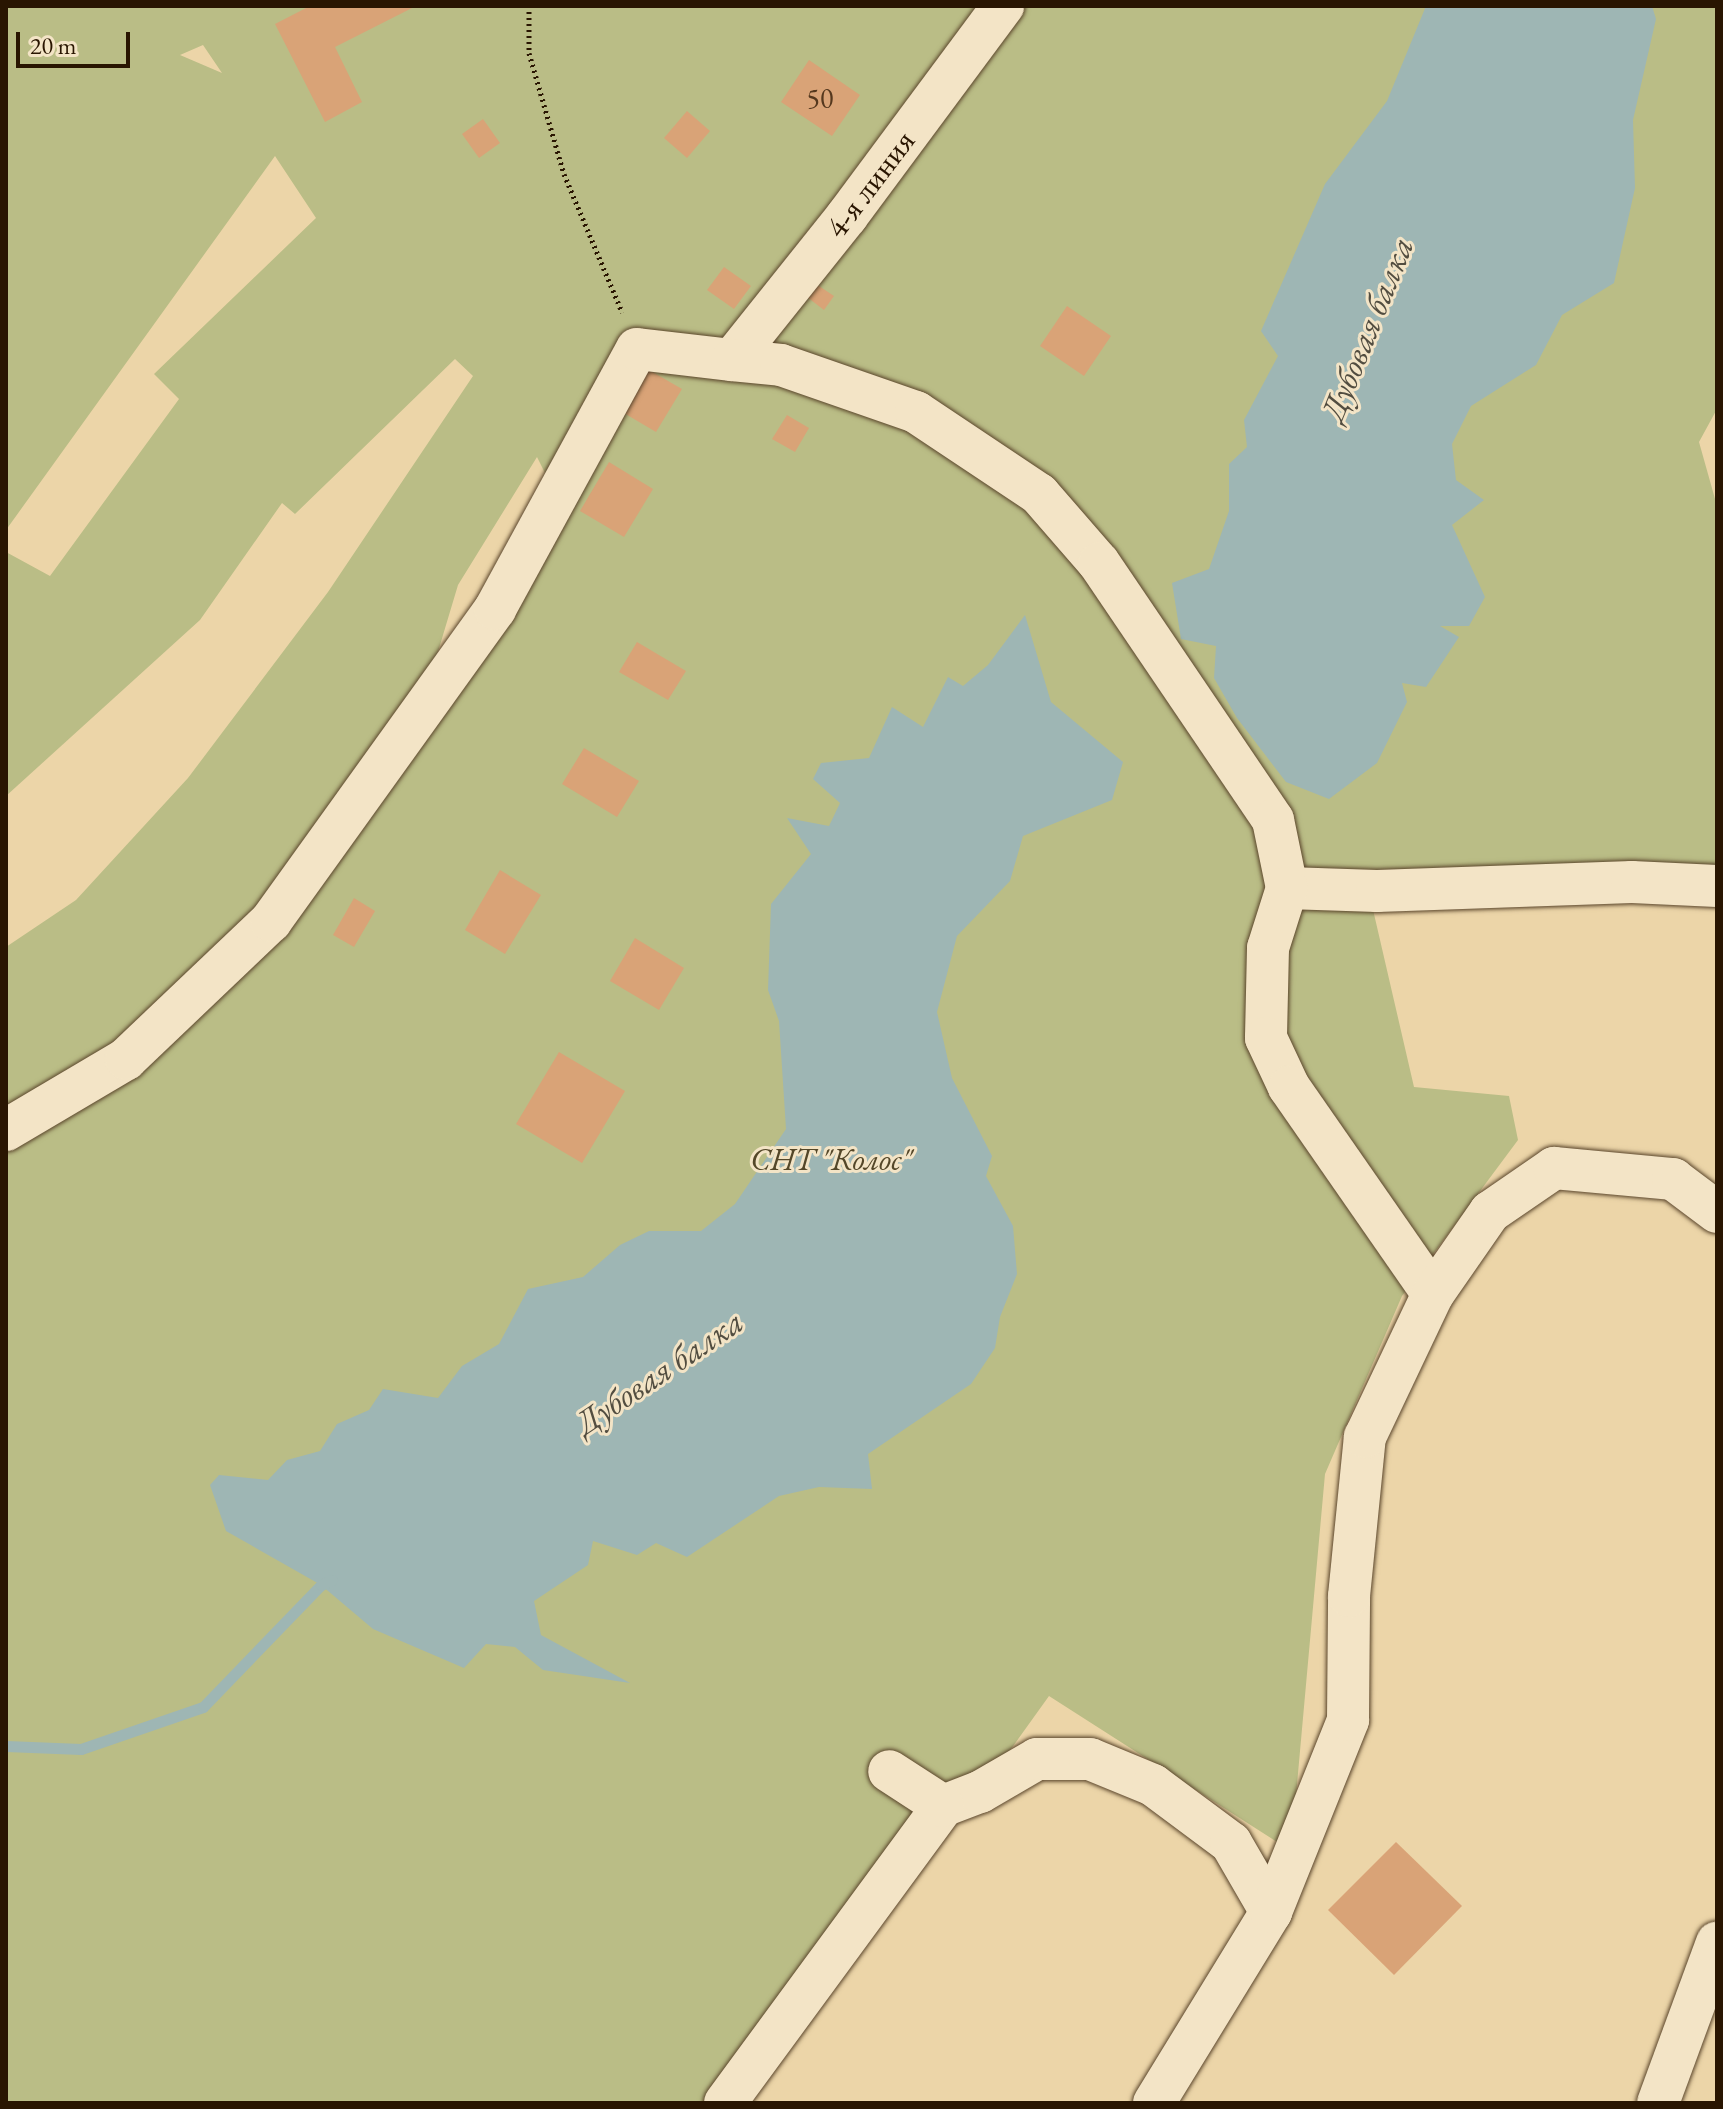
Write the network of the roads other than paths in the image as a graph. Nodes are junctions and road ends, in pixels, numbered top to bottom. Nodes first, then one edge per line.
1 (1003, 6) edge
2 (732, 360) junction
3 (1717, 886) edge
4 (1287, 888) junction
5 (6, 1130) edge
6 (1717, 1212) edge
7 (1433, 1294) junction
8 (889, 1771) dead end
9 (943, 1806) junction
10 (1271, 1912) junction
11 (1717, 1943) edge
12 (725, 2103) edge
13 (1154, 2103) edge
14 (1658, 2103) edge

1 - 2 street, 4-я линия
2 - 4 street
2 - 5 street
3 - 4 street
4 - 7 street
6 - 7 street
7 - 10 street
8 - 9 street
9 - 10 street
9 - 12 street
10 - 13 street
11 - 14 street

